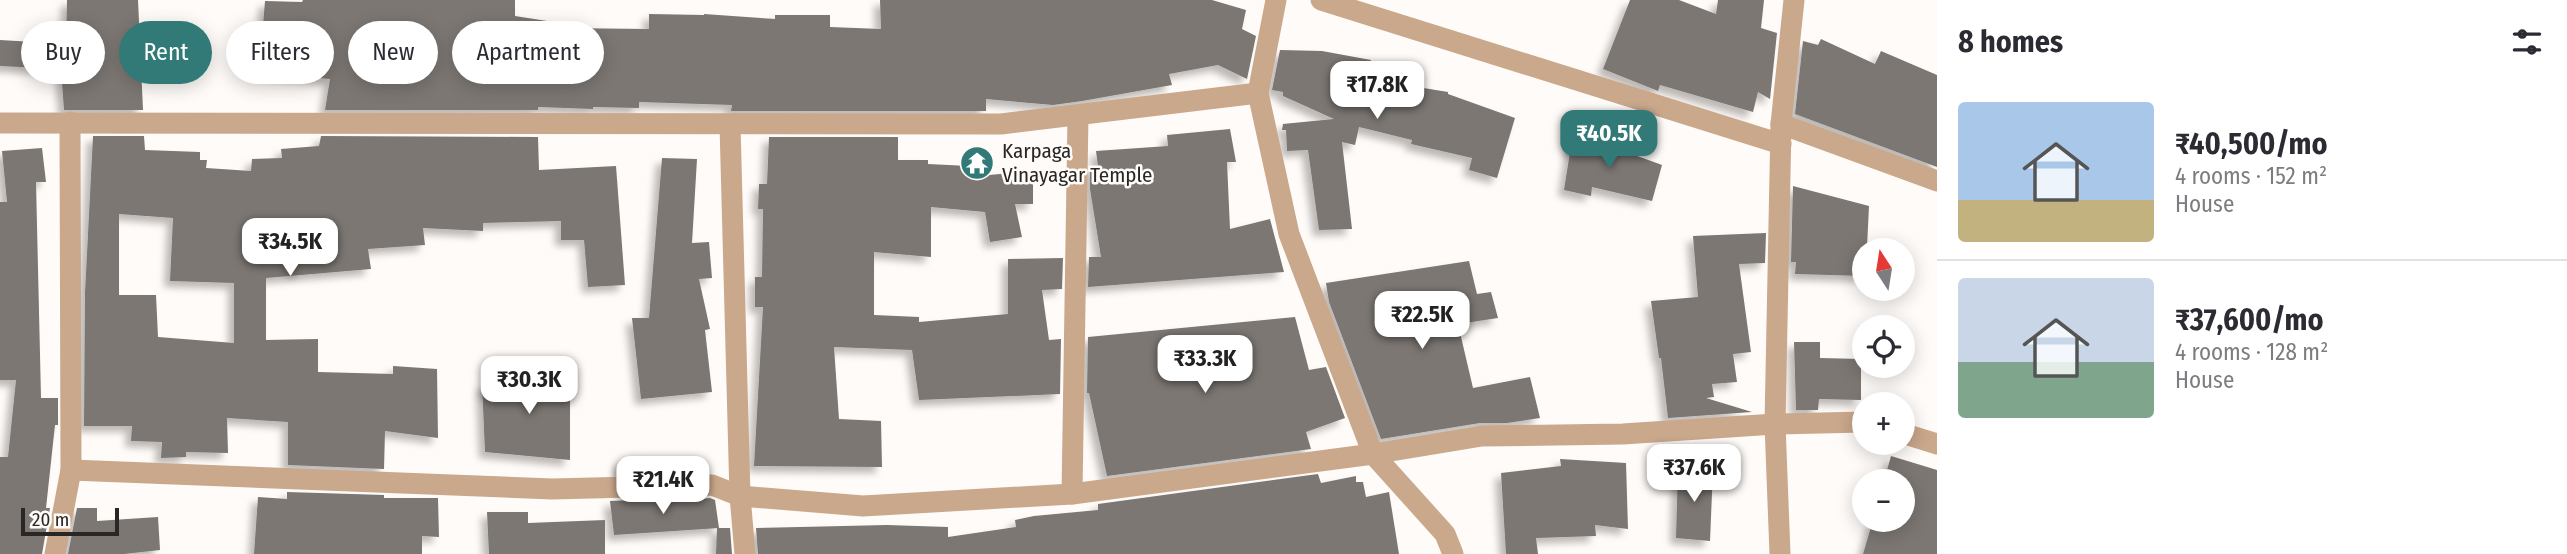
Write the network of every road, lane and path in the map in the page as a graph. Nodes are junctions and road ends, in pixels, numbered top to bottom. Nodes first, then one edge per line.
1 (1276, 0) edge
2 (1321, 0) edge
3 (1794, 0) edge
4 (1258, 93) junction
5 (1078, 115) junction
6 (70, 122) junction
7 (0, 123) edge
8 (730, 125) junction
9 (1781, 134) junction
10 (1937, 181) edge
11 (1852, 422) edge
12 (1775, 424) junction
13 (1915, 437) edge
14 (1937, 444) edge
15 (1373, 454) junction
16 (71, 470) junction
17 (1072, 494) junction
18 (740, 496) junction
19 (55, 554) edge
20 (745, 554) edge
21 (1453, 554) edge
22 (1780, 554) edge

1 - 4 street
2 - 9 street
3 - 9 street
4 - 5 street
4 - 15 street
5 - 8 street
5 - 17 street
6 - 7 street
6 - 8 street
6 - 16 street
8 - 18 street
9 - 10 street
9 - 12 street
11 - 12 street
12 - 15 street
12 - 22 street
13 - 14 street
15 - 17 street
15 - 21 street
16 - 18 street
16 - 19 street
17 - 18 street
18 - 20 street

